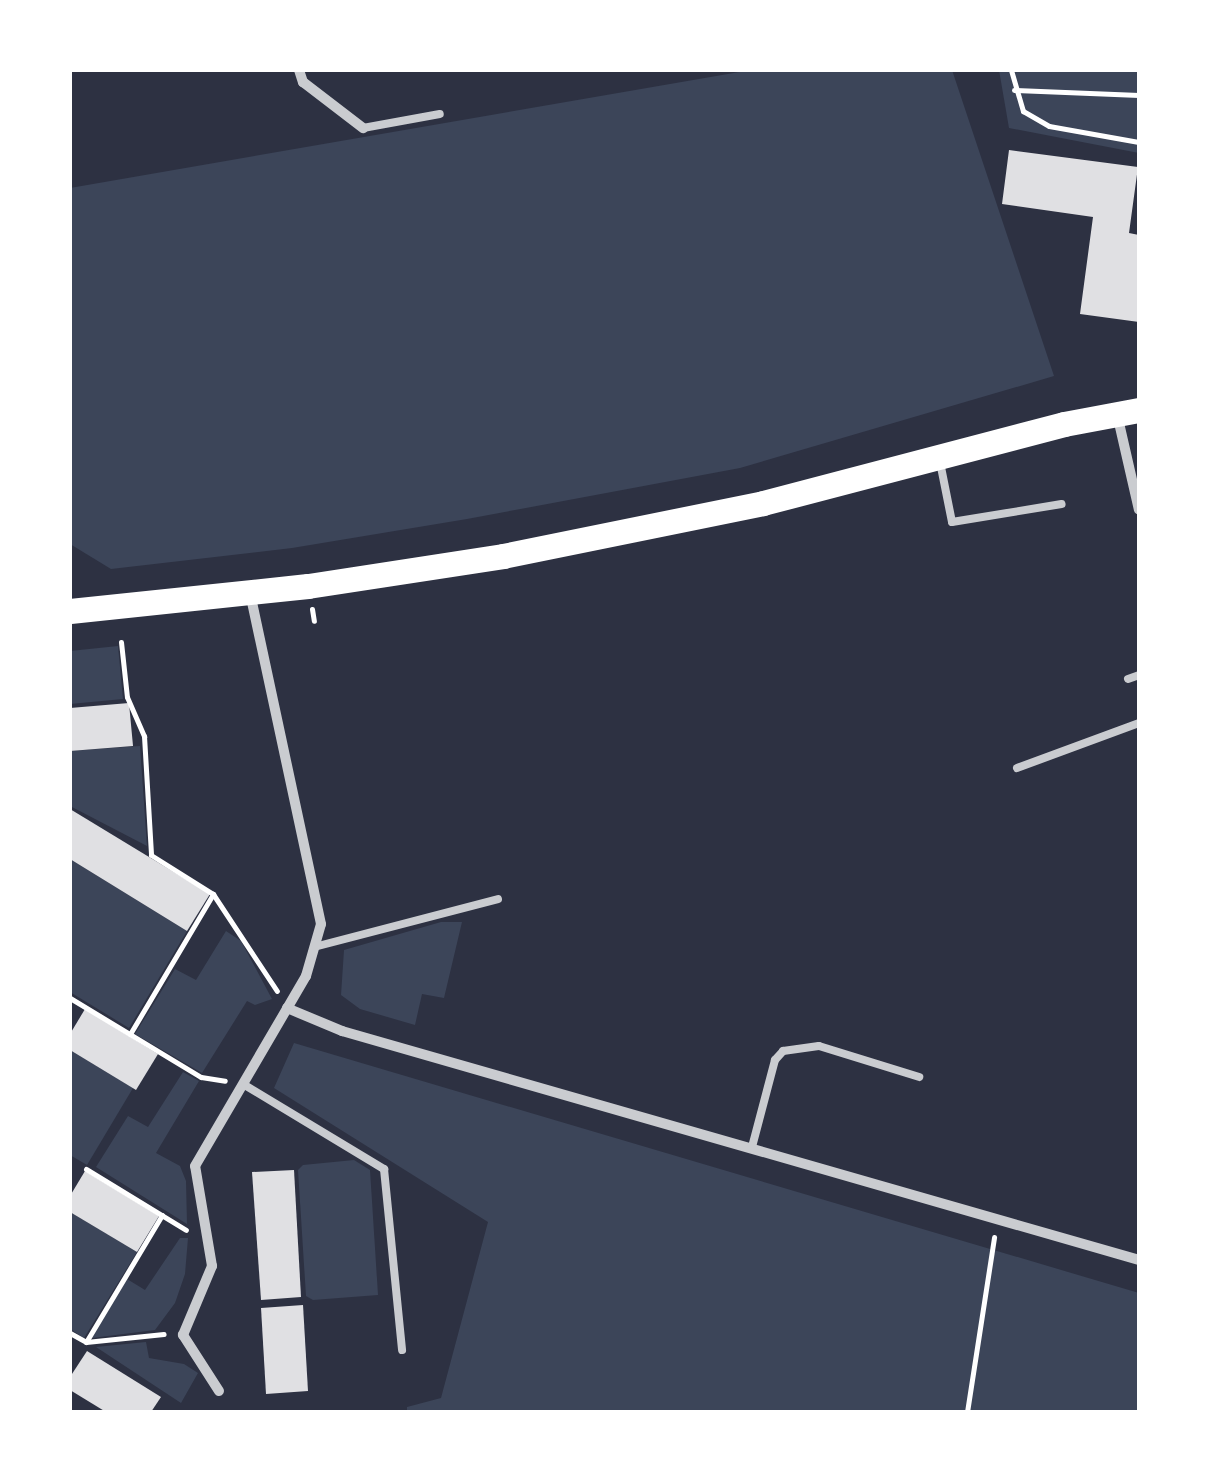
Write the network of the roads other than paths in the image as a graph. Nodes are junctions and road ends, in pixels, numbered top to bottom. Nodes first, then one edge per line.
1 (299, 70) edge
2 (440, 114) dead end
3 (363, 128) joint
4 (1128, 411) edge
5 (939, 458) junction
6 (1062, 504) dead end
7 (1139, 510) edge
8 (250, 594) junction
9 (70, 611) edge
10 (1139, 676) edge
11 (1128, 679) dead end
12 (1139, 722) edge
13 (1017, 768) dead end
14 (498, 899) dead end
15 (318, 946) junction
16 (288, 1008) junction
17 (919, 1077) dead end
18 (243, 1084) junction
19 (752, 1147) junction
20 (1139, 1260) edge
21 (402, 1350) dead end
22 (219, 1390) dead end

1 - 3 street
2 - 3 lane
4 - 5 main road
4 - 7 street
5 - 6 lane
5 - 8 main road
8 - 9 main road
8 - 15 street
10 - 11 lane
12 - 13 lane
14 - 15 lane
15 - 16 street
16 - 18 street
16 - 19 street
17 - 19 lane
18 - 21 lane
18 - 22 street
19 - 20 street

